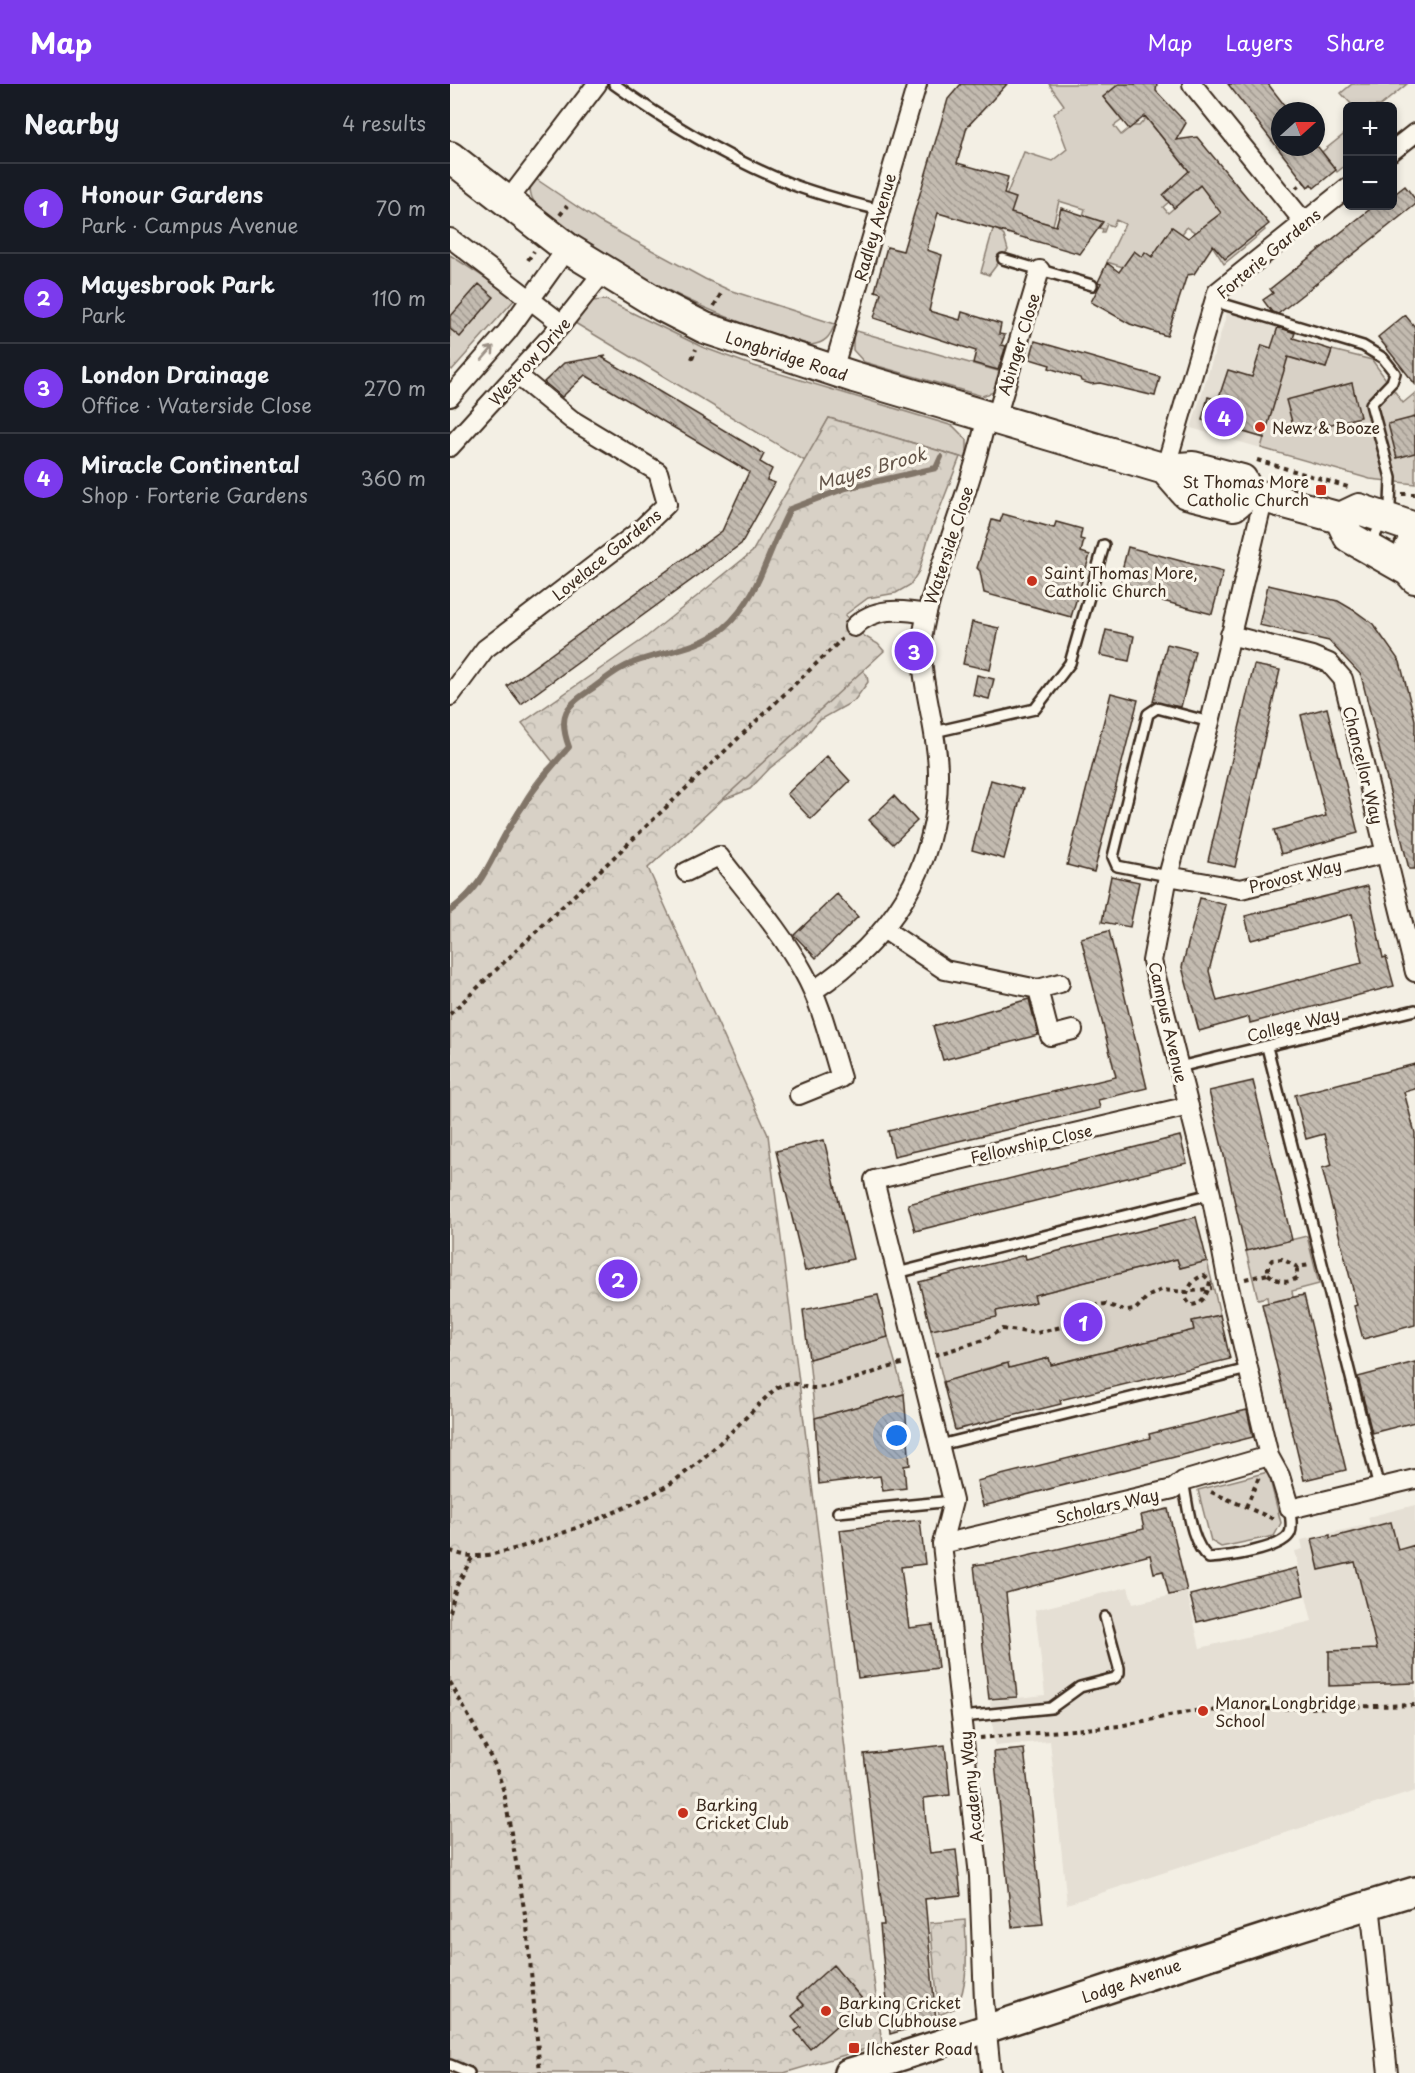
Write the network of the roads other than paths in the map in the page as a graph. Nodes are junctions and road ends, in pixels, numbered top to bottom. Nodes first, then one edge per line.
1 (597, 84) edge
2 (614, 84) edge
3 (917, 84) edge
4 (1192, 84) edge
5 (1415, 133) edge
6 (1397, 147) edge
7 (450, 157) edge
8 (1343, 190) edge
9 (506, 203) junction
10 (879, 210) junction
11 (1304, 222) junction
12 (450, 238) edge
13 (567, 248) junction
14 (1003, 259) dead end
15 (1040, 270) junction
16 (604, 271) junction
17 (1092, 285) dead end
18 (531, 300) junction
19 (1213, 301) junction
20 (562, 324) junction
21 (833, 370) junction
22 (517, 375) junction
23 (457, 377) edge
24 (450, 398) edge
25 (991, 416) junction
26 (450, 447) edge
27 (1165, 469) junction
28 (1256, 495) junction
29 (1388, 506) junction
30 (1340, 518) junction
31 (1415, 528) edge
32 (1415, 535) edge
33 (1104, 545) dead end
34 (1369, 548) junction
35 (1412, 574) edge
36 (926, 614) junction
37 (854, 627) road end
38 (1230, 635) junction
39 (450, 696) edge
40 (1210, 722) junction
41 (934, 732) junction
42 (1386, 853) junction
43 (686, 872) dead end
44 (1168, 876) junction
45 (885, 930) junction
46 (1415, 972) edge
47 (1060, 983) dead end
48 (1038, 990) junction
49 (813, 991) junction
50 (1415, 1010) edge
51 (1073, 1030) dead end
52 (1267, 1047) junction
53 (1179, 1067) junction
54 (799, 1095) dead end
55 (1189, 1106) junction
56 (1211, 1194) junction
57 (897, 1273) junction
58 (1248, 1369) junction
59 (940, 1445) junction
60 (1269, 1456) junction
61 (1415, 1479) edge
62 (1183, 1481) junction
63 (1378, 1488) junction
64 (954, 1501) junction
65 (838, 1512) dead end
66 (1291, 1518) junction
67 (942, 1544) junction
68 (1105, 1617) dead end
69 (962, 1717) junction
70 (1415, 1891) edge
71 (1370, 1904) junction
72 (987, 2030) junction
73 (450, 2064) edge
74 (470, 2073) edge
75 (848, 2073) edge
76 (992, 2073) edge
77 (1388, 2073) edge

1 - 9 street
2 - 10 lane
3 - 10 street, Radley Avenue
4 - 11 street
5 - 6 street
7 - 9 main road, Longbridge Road
8 - 11 street, Forterie Gardens
9 - 13 main road, Longbridge Road
10 - 21 street, Radley Avenue
11 - 19 street, Forterie Gardens
12 - 18 street
13 - 16 main road, Longbridge Road
13 - 18 street
14 - 15 lane
15 - 17 lane
15 - 25 street, Abinger Close
16 - 20 street, Westrow Drive
16 - 21 main road, Longbridge Road
18 - 20 street
23 -> 18 street
19 - 27 street, Forterie Gardens
19 - 29 lane
20 - 22 street, Westrow Drive
21 - 25 main road, Longbridge Road
22 - 26 street, Westrow Drive
22 - 39 street, Lovelace Gardens
23 - 24 street
25 - 27 main road, Longbridge Road
25 - 36 street, Waterside Close
27 - 28 main road, Longbridge Road
28 - 30 main road, Longbridge Road
28 - 38 street, Campus Avenue
29 - 30 main road, Longbridge Road
29 - 31 main road, Longbridge Road
29 - 34 lane
30 - 34 main road
32 - 35 street
33 - 41 lane
34 - 35 main road
36 - 37 street
36 - 41 street, Waterside Close
38 - 40 street, Campus Avenue
38 - 42 street, Chancellor Way
40 - 44 street, Campus Avenue
40 - 44 lane
41 - 45 street, Waterside Close
42 - 44 street, Provost Way
42 - 46 street, Chancellor Way
43 - 49 street
44 - 53 street, Campus Avenue
45 - 48 street
45 - 49 street, Waterside Close
47 - 48 street
48 - 51 street
49 - 54 street
50 - 52 lane, College Way
52 - 53 lane, College Way
52 - 63 lane
53 - 55 street, Campus Avenue
55 - 56 street, Campus Avenue
55 - 57 street, Fellowship Close
56 - 57 lane
56 - 58 street, Campus Avenue
57 - 59 street
58 - 59 lane
58 - 60 street, Campus Avenue
59 - 64 street
60 - 62 street, Scholars Way
60 - 66 street, Campus Avenue
61 - 63 street
62 - 66 lane
62 - 67 street, Scholars Way
63 - 66 street
64 - 65 lane
64 - 67 street
67 - 69 street, Academy Way
68 - 69 lane
69 - 72 street, Academy Way
70 - 71 street, Lodge Avenue
71 - 72 street, Lodge Avenue
71 - 77 street
72 - 75 street, Lodge Avenue
72 - 76 street, Academy Way
73 - 74 lane

